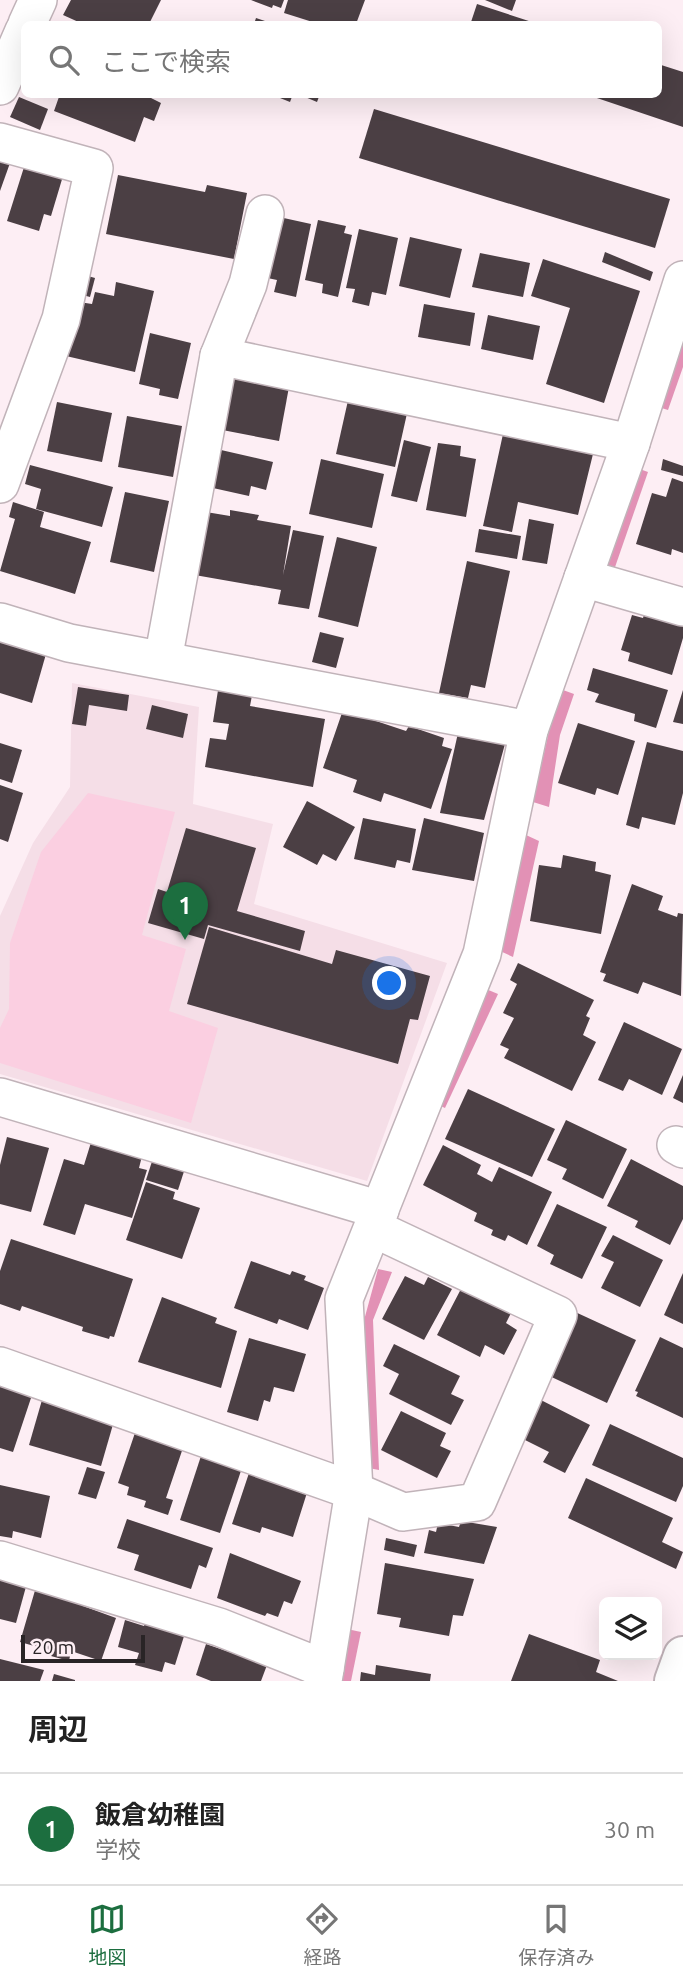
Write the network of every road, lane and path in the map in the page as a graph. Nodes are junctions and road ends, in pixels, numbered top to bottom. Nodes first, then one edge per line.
1 (38, 0) edge
2 (28, 21) edge
3 (21, 38) edge
4 (0, 86) edge
5 (0, 142) edge
6 (265, 214) dead end
7 (683, 280) edge
8 (219, 356) junction
9 (631, 443) junction
10 (0, 484) edge
11 (583, 578) junction
12 (683, 607) edge
13 (0, 622) edge
14 (163, 660) junction
15 (529, 730) junction
16 (0, 1097) edge
17 (376, 1219) junction
18 (0, 1366) edge
19 (354, 1491) junction
20 (0, 1560) edge
21 (683, 1656) edge
22 (324, 1675) edge
23 (674, 1681) edge

1 - 2 street
3 - 4 street
5 - 10 street
6 - 8 street
7 - 9 street
8 - 9 street
8 - 14 street
9 - 11 street
11 - 12 street
11 - 15 street
13 - 14 street
14 - 15 street
15 - 17 street
16 - 17 street
17 - 19 street
17 - 19 street
18 - 19 street
19 - 22 street
20 - 22 street
21 - 23 street

